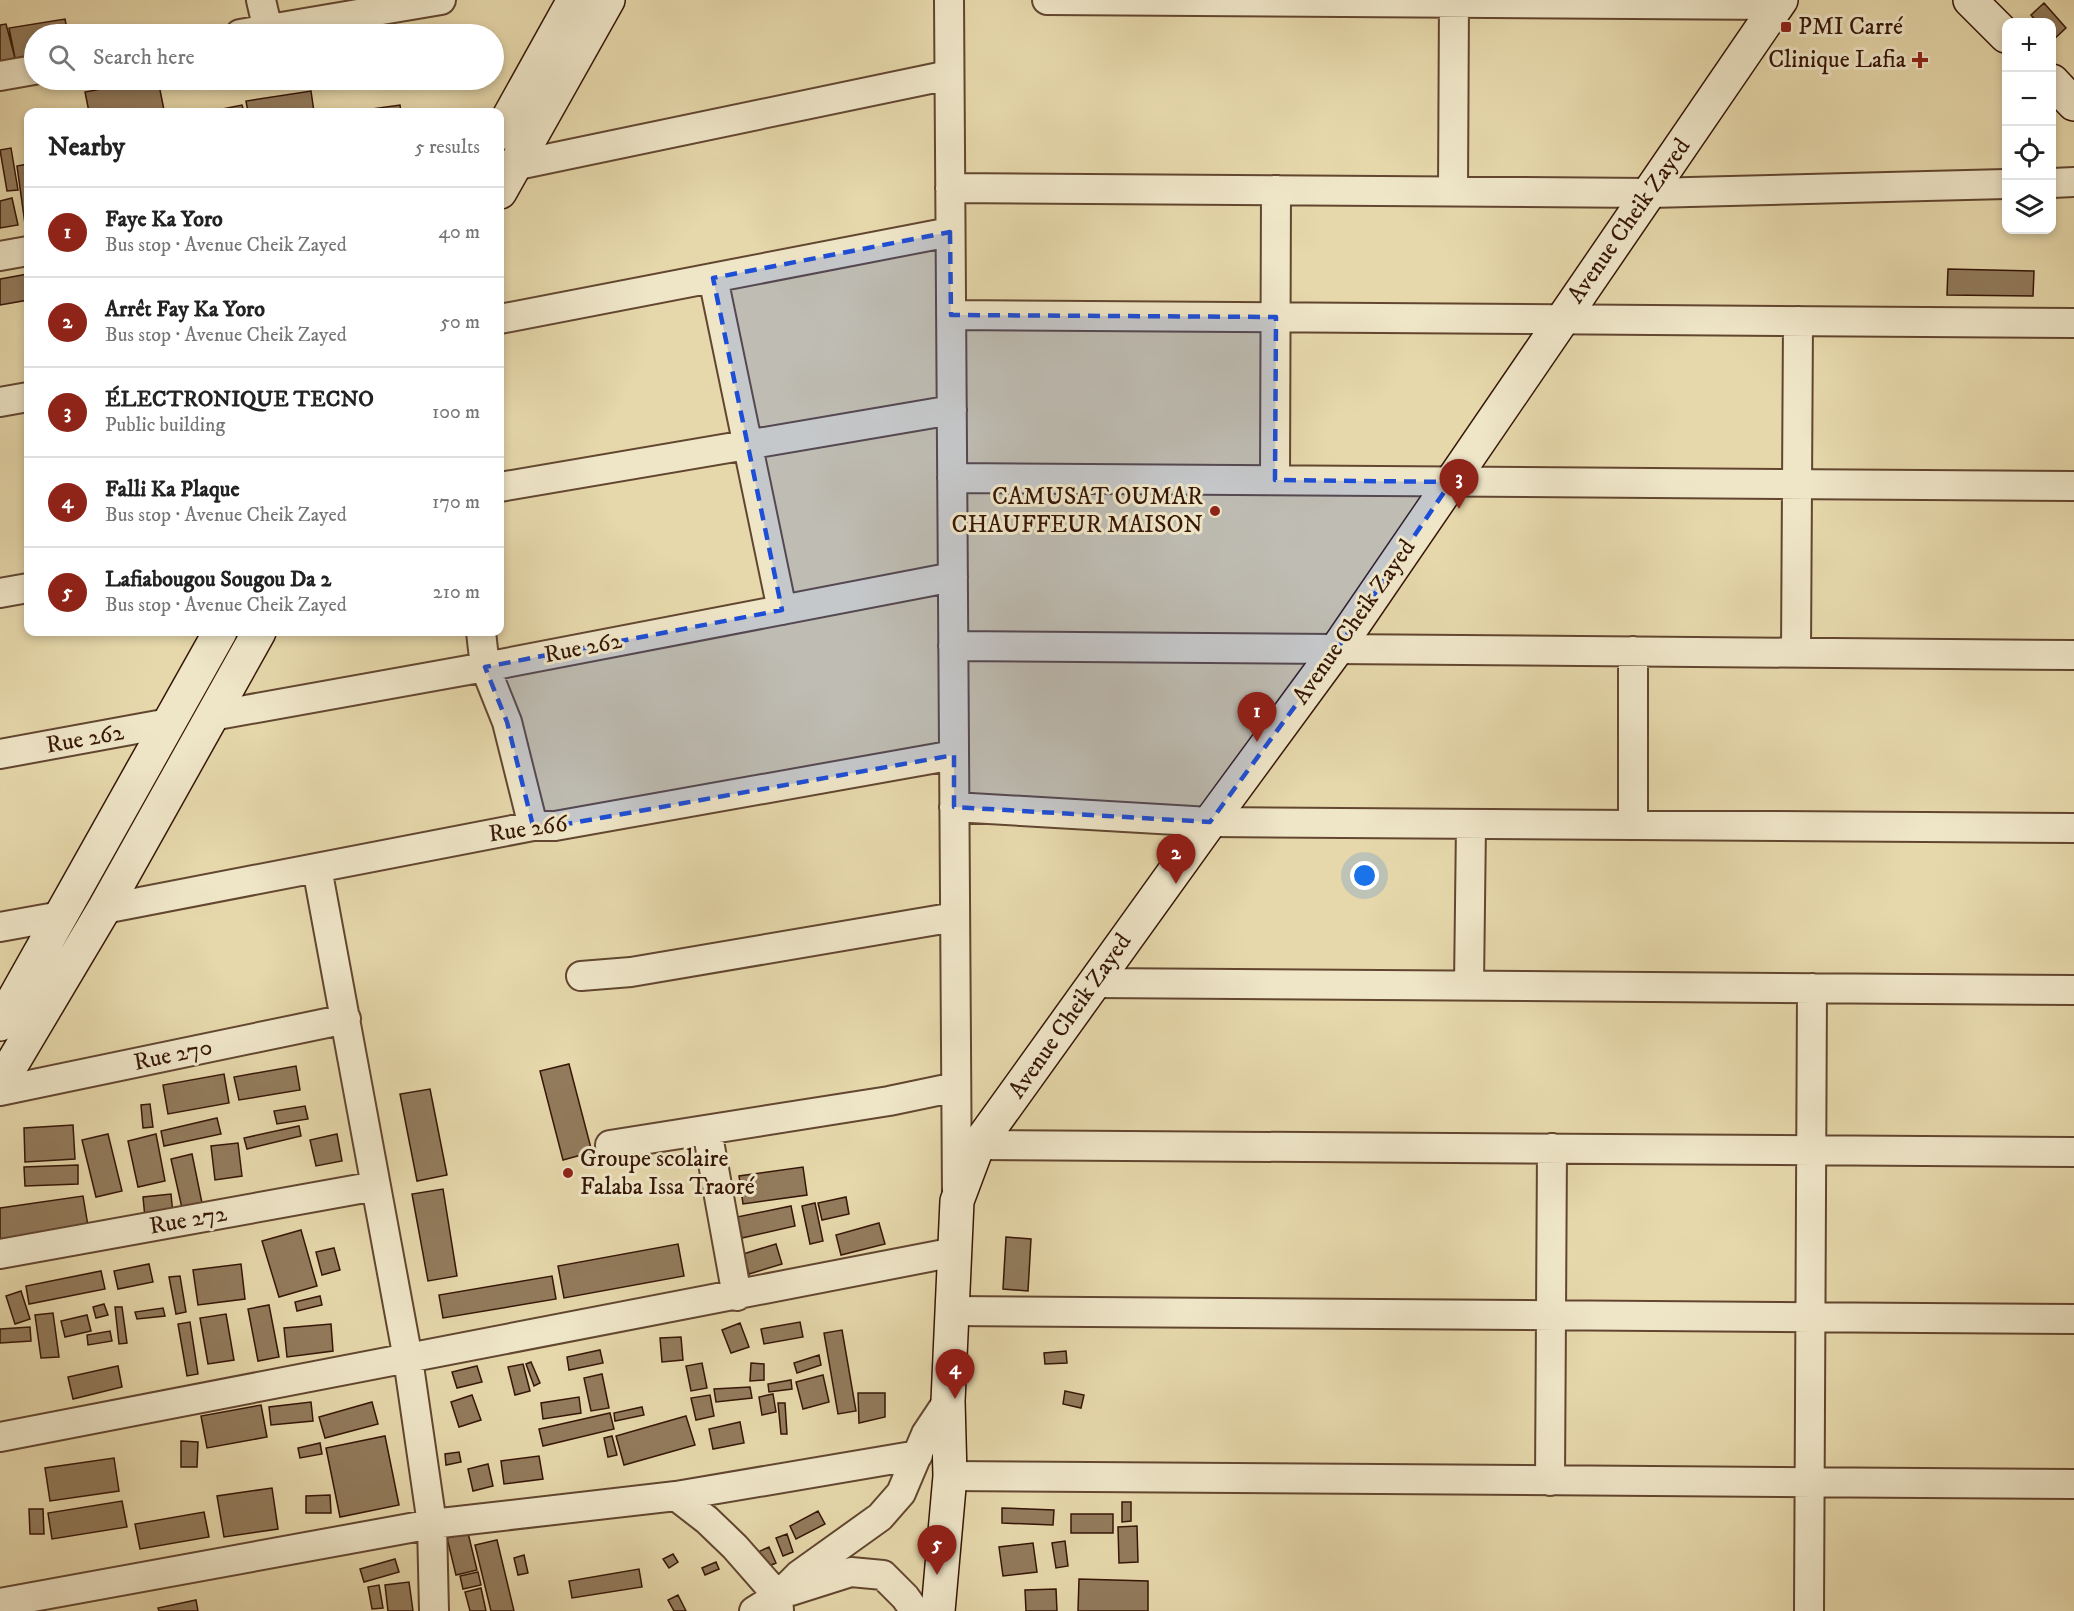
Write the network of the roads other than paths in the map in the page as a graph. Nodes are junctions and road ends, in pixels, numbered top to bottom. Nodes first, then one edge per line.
1 (261, 0) edge
2 (441, 0) edge
3 (574, 0) edge
4 (608, 0) edge
5 (949, 0) edge
6 (1047, 0) edge
7 (1970, 0) edge
8 (1454, 1) edge
9 (1779, 3) edge
10 (256, 24) edge
11 (301, 24) edge
12 (2002, 31) edge
13 (24, 72) edge
14 (949, 75) junction
15 (0, 76) edge
16 (2056, 85) edge
17 (2074, 104) edge
18 (504, 126) edge
19 (506, 179) edge
20 (2074, 182) edge
21 (2056, 183) edge
22 (2002, 184) edge
23 (950, 188) junction
24 (1276, 190) junction
25 (1453, 191) junction
26 (1650, 193) junction
27 (950, 232) junction
28 (24, 252) edge
29 (0, 256) edge
30 (713, 278) junction
31 (951, 315) junction
32 (1276, 317) junction
33 (504, 318) edge
34 (1561, 319) junction
35 (1798, 321) junction
36 (2074, 323) edge
37 (24, 399) edge
38 (0, 402) edge
39 (952, 410) junction
40 (748, 443) junction
41 (952, 478) junction
42 (1275, 480) junction
43 (1451, 482) junction
44 (1797, 484) junction
45 (504, 486) edge
46 (2074, 486) edge
47 (953, 577) junction
48 (24, 589) edge
49 (0, 593) edge
50 (782, 610) junction
51 (218, 636) edge
52 (257, 636) edge
53 (481, 636) edge
54 (953, 646) junction
55 (1337, 650) junction
56 (1633, 651) junction
57 (1797, 652) junction
58 (2074, 655) edge
59 (485, 667) junction
60 (212, 716) junction
61 (169, 723) junction
62 (0, 754) edge
63 (954, 755) junction
64 (954, 807) junction
65 (1210, 822) junction
66 (1471, 824) junction
67 (1633, 825) junction
68 (533, 826) junction
69 (2074, 828) edge
70 (317, 868) junction
71 (104, 909) junction
72 (61, 916) junction
73 (955, 917) junction
74 (0, 927) edge
75 (581, 976) dead end
76 (1093, 983) junction
77 (1469, 985) junction
78 (1812, 988) junction
79 (2074, 990) edge
80 (346, 1018) junction
81 (0, 1024) edge
82 (0, 1084) edge
83 (956, 1088) junction
84 (0, 1090) edge
85 (707, 1130) junction
86 (610, 1145) dead end
87 (978, 1145) junction
88 (1552, 1148) junction
89 (1811, 1150) junction
90 (2074, 1152) edge
91 (376, 1186) junction
92 (957, 1201) junction
93 (955, 1252) junction
94 (0, 1254) edge
95 (737, 1296) junction
96 (952, 1311) junction
97 (1551, 1316) junction
98 (1810, 1317) junction
99 (2074, 1319) edge
100 (408, 1359) junction
101 (948, 1401) junction
102 (0, 1437) edge
103 (918, 1455) junction
104 (950, 1476) junction
105 (1550, 1481) junction
106 (1810, 1483) junction
107 (2074, 1484) edge
108 (676, 1496) junction
109 (432, 1524) junction
110 (0, 1603) edge
111 (779, 1603) edge
112 (435, 1611) edge
113 (754, 1611) edge
114 (915, 1611) edge
115 (938, 1611) edge
116 (1809, 1611) edge

1 - 10 street
2 - 11 street
3 - 18 street
4 - 19 street
5 - 14 street
6 - 8 street
7 - 12 street
8 - 9 street
8 - 25 street
9 - 26 street, Avenue Cheik Zayed
13 - 15 street
14 - 19 street
14 - 23 street
16 - 17 street
20 - 21 street
22 - 26 street
23 - 24 street
23 - 27 street
24 - 25 street
24 - 32 street
25 - 26 street
26 - 34 street, Avenue Cheik Zayed
27 - 30 street
27 - 31 street
28 - 29 street
30 - 33 street
30 - 40 street
31 - 32 street
31 - 39 street
32 - 34 street
32 - 42 street
34 - 35 street
34 - 43 street, Avenue Cheik Zayed
35 - 36 street
35 - 44 street
37 - 38 street
39 - 40 street
39 - 41 street
40 - 45 street
40 - 50 street
41 - 42 street
41 - 47 street
42 - 43 street
43 - 44 street
43 - 55 street, Avenue Cheik Zayed
44 - 46 street
44 - 57 street
47 - 50 street, Rue 262
47 - 54 street
48 - 49 street
50 - 59 street, Rue 262
51 - 61 street
52 - 60 street
53 - 59 street
54 - 55 street
54 - 63 street
55 - 56 street
55 - 65 street, Avenue Cheik Zayed
56 - 57 street
56 - 67 street
57 - 58 street
59 - 60 street, Rue 262
59 - 68 street
60 - 71 street
61 - 62 street, Rue 262
61 - 72 street
63 - 64 street
63 - 68 street, Rue 266
64 - 65 street
64 - 73 street
65 - 66 street
65 - 76 street, Avenue Cheik Zayed
66 - 67 street
66 - 77 street
67 - 69 street
68 - 70 street, Rue 266
70 - 71 street, Rue 266
70 - 80 street
71 - 82 street
72 - 74 street
72 - 81 street
73 - 75 street
73 - 83 street
76 - 77 street
76 - 87 street, Avenue Cheik Zayed
77 - 78 street
78 - 79 street
78 - 89 street
80 - 84 street, Rue 270
80 - 91 street
83 - 85 street
83 - 92 street
85 - 86 street
85 - 95 street
87 - 88 street
87 - 92 street, Avenue Cheik Zayed
88 - 89 street
88 - 97 street
89 - 90 street
89 - 98 street
91 - 94 street, Rue 272
91 - 100 street
92 - 93 street, Avenue Cheik Zayed
93 - 95 street
93 - 96 street, Avenue Cheik Zayed
95 - 100 street
96 - 97 street
96 - 101 street, Avenue Cheik Zayed
97 - 98 street
97 - 105 street
98 - 99 street
98 - 106 street
100 - 102 street
100 - 109 street
101 - 103 street
101 - 104 street, Avenue Cheik Zayed
103 - 108 street
103 - 111 street
104 - 105 street
104 - 115 street, Avenue Cheik Zayed
105 - 106 street
106 - 107 street
106 - 116 street
108 - 109 street
108 - 111 street
109 - 110 street
109 - 112 street
111 - 113 street
111 - 114 street

